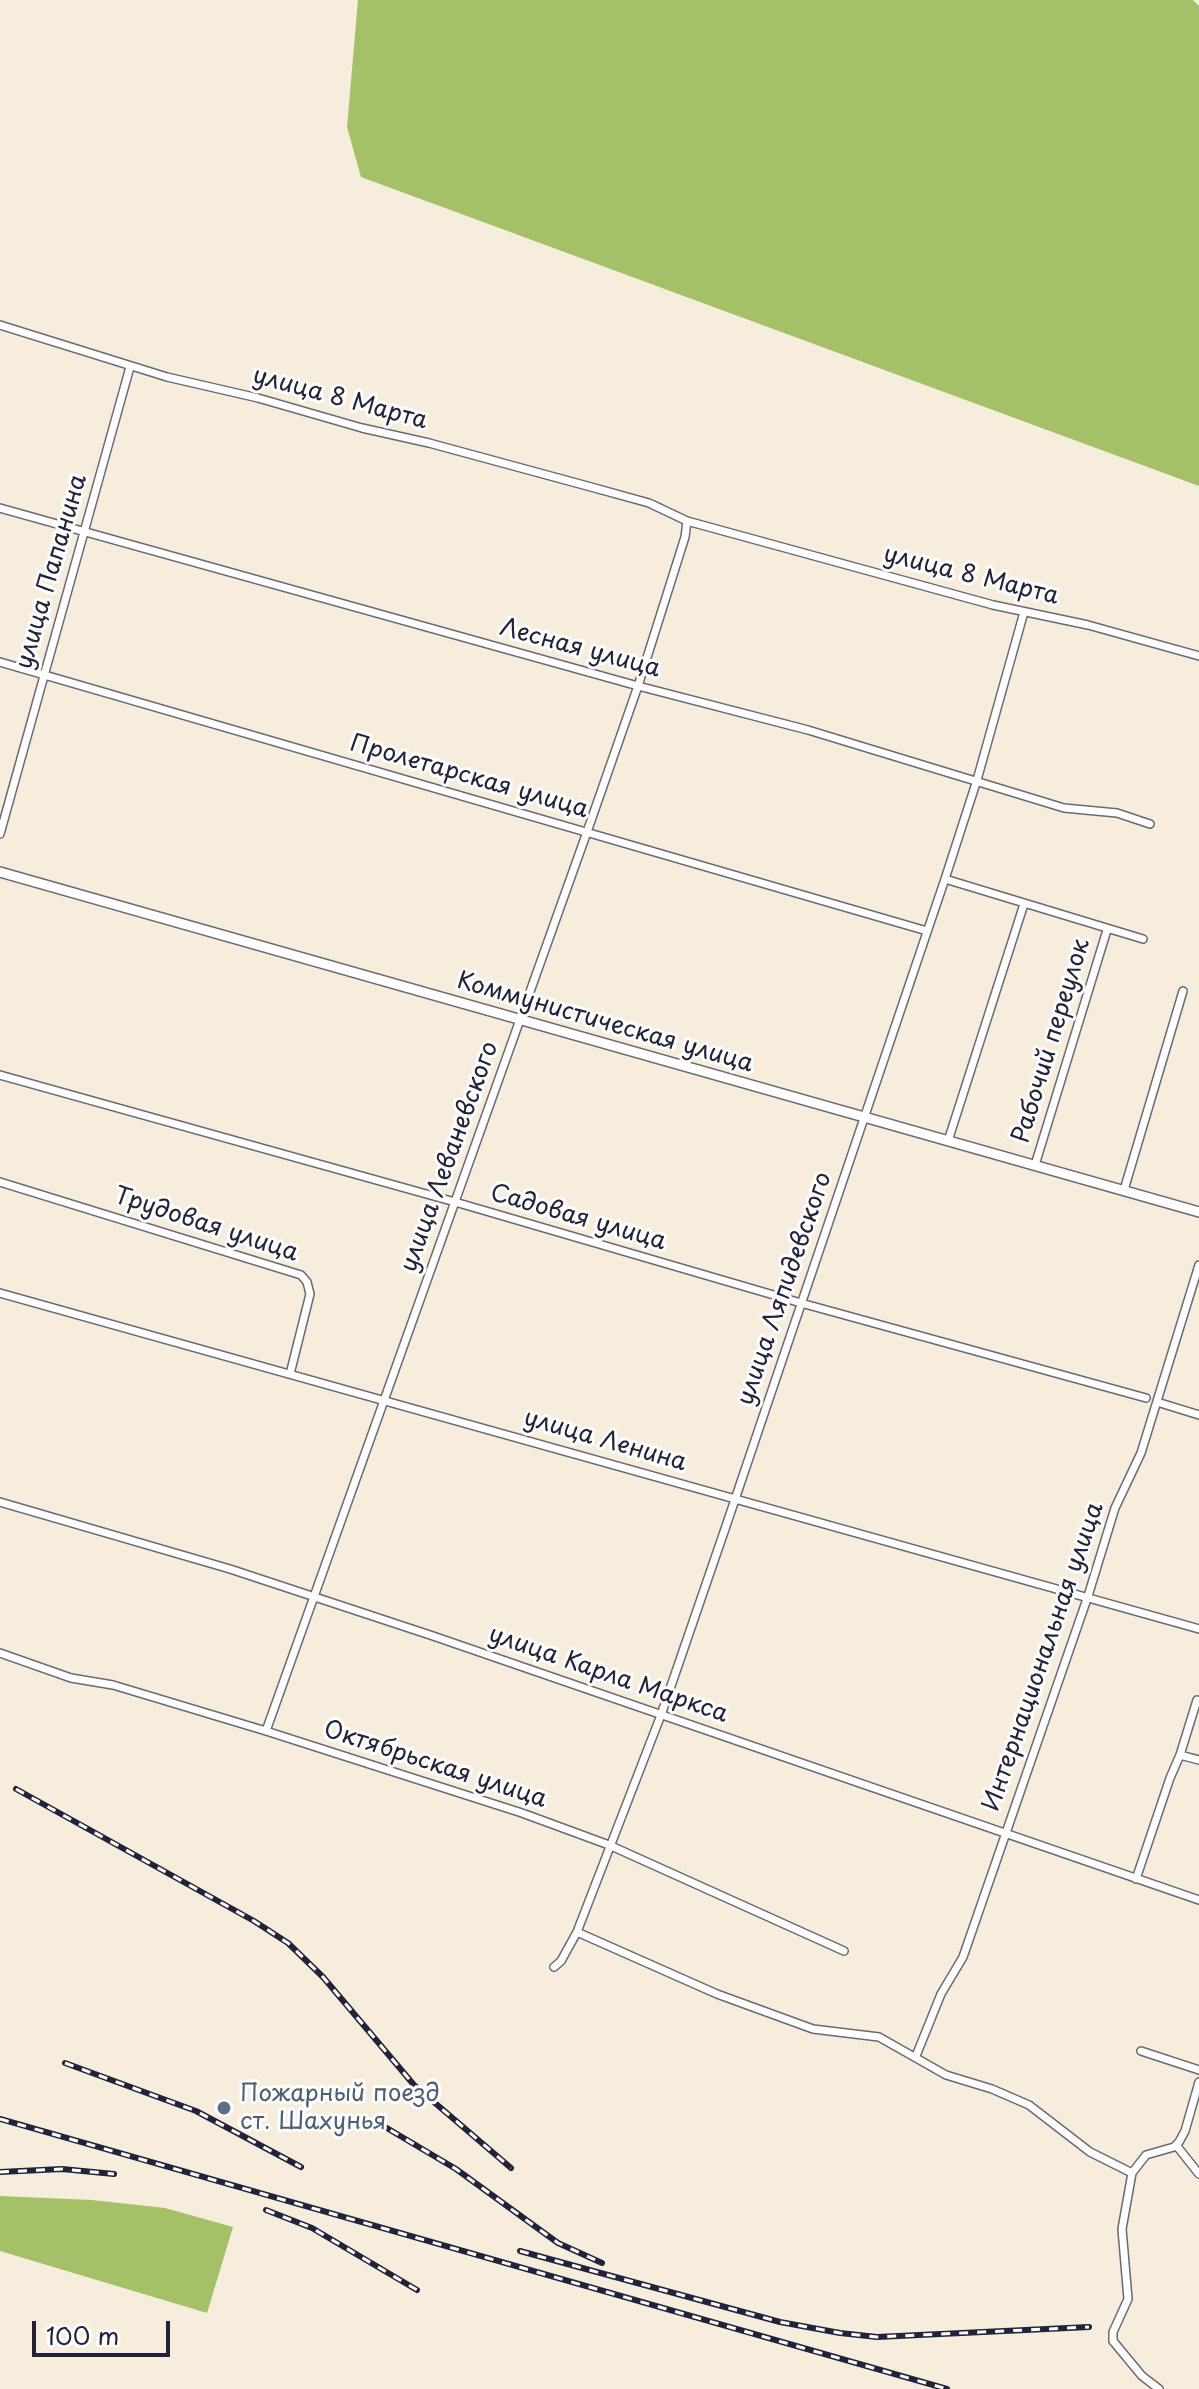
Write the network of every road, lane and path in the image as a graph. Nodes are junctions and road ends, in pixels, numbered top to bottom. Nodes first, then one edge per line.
1 (0, 325) edge
2 (130, 367) junction
3 (0, 508) edge
4 (687, 521) junction
5 (84, 531) junction
6 (1024, 612) junction
7 (1199, 656) edge
8 (0, 662) edge
9 (44, 675) junction
10 (638, 686) junction
11 (977, 780) junction
12 (1150, 824) dead end
13 (587, 832) junction
14 (0, 834) edge
15 (0, 872) edge
16 (945, 879) junction
17 (1024, 904) junction
18 (1107, 930) junction
19 (927, 931) junction
20 (1143, 939) dead end
21 (1183, 991) dead end
22 (520, 1020) junction
23 (0, 1075) edge
24 (864, 1117) junction
25 (948, 1141) junction
26 (1035, 1165) junction
27 (0, 1182) edge
28 (1124, 1190) junction
29 (455, 1202) junction
30 (1199, 1212) edge
31 (1199, 1265) edge
32 (0, 1293) edge
33 (801, 1303) junction
34 (290, 1374) junction
35 (1146, 1398) dead end
36 (386, 1400) junction
37 (1157, 1402) junction
38 (1199, 1415) edge
39 (735, 1498) junction
40 (0, 1502) edge
41 (1088, 1596) junction
42 (316, 1598) junction
43 (1199, 1629) edge
44 (0, 1653) edge
45 (1197, 1700) dead end
46 (661, 1715) junction
47 (266, 1731) junction
48 (1180, 1755) junction
49 (1199, 1760) edge
50 (1006, 1832) junction
51 (609, 1845) junction
52 (1136, 1879) junction
53 (1199, 1900) edge
54 (577, 1932) junction
55 (844, 1951) dead end
56 (554, 1967) dead end
57 (1141, 2051) dead end
58 (916, 2056) junction
59 (1199, 2070) edge
60 (1199, 2082) edge
61 (1176, 2145) junction
62 (1132, 2173) junction
63 (1199, 2174) edge
64 (1159, 2389) edge

1 - 2 street, улица 8 Марта
2 - 4 street, улица 8 Марта
2 - 5 street, улица Папанина
3 - 5 street, Лесная улица
4 - 6 street, улица 8 Марта
4 - 10 street, улица Леваневского
5 - 9 street, улица Папанина
5 - 10 street, Лесная улица
6 - 7 street, улица 8 Марта
6 - 11 street, улица Ляпидевского
8 - 9 street, Пролетарская улица
9 - 13 street, Пролетарская улица
9 - 14 street, улица Папанина
10 - 11 street, Лесная улица
10 - 13 street, улица Леваневского
11 - 12 street, Лесная улица
11 - 16 street, улица Ляпидевского
13 - 19 street, Пролетарская улица
13 - 22 street, улица Леваневского
15 - 22 street, Коммунистическая улица
16 - 17 street
16 - 19 street, улица Ляпидевского
17 - 18 street
17 - 25 street
18 - 20 street
18 - 26 street, Рабочий переулок
19 - 24 street, улица Ляпидевского
21 - 28 street
22 - 24 street, Коммунистическая улица
22 - 29 street, улица Леваневского
23 - 29 street, Садовая улица
24 - 25 street, Коммунистическая улица
24 - 33 street, улица Ляпидевского
25 - 26 street, Коммунистическая улица
26 - 28 street, Коммунистическая улица
27 - 34 street, Трудовая улица
28 - 30 street, Коммунистическая улица
29 - 33 street, Садовая улица
29 - 36 street, улица Леваневского
31 - 37 street, Интернациональная улица
32 - 34 street, улица Ленина
33 - 35 street, Садовая улица
33 - 39 street, улица Ляпидевского
34 - 36 street, улица Ленина
36 - 39 street, улица Ленина
36 - 42 street, улица Леваневского
37 - 38 street
37 - 41 street, Интернациональная улица
39 - 41 street, улица Ленина
39 - 46 street, улица Ляпидевского
40 - 42 street, улица Карла Маркса
41 - 43 street, улица Ленина
41 - 50 street, Интернациональная улица
42 - 46 street, улица Карла Маркса
42 - 47 street, улица Леваневского
44 - 47 street, Октябрьская улица
45 - 48 street
46 - 50 street, улица Карла Маркса
46 - 51 street, улица Ляпидевского
47 - 51 street, Октябрьская улица
48 - 49 street
48 - 52 street
50 - 52 street, улица Карла Маркса
50 - 58 street, Интернациональная улица
51 - 54 street, улица Ляпидевского
51 - 55 street, Октябрьская улица
52 - 53 street, улица Карла Маркса
54 - 56 street, улица Ляпидевского
54 - 58 street
57 - 59 street
58 - 62 street
60 - 61 street
61 - 62 street
61 - 63 street
62 - 64 street

